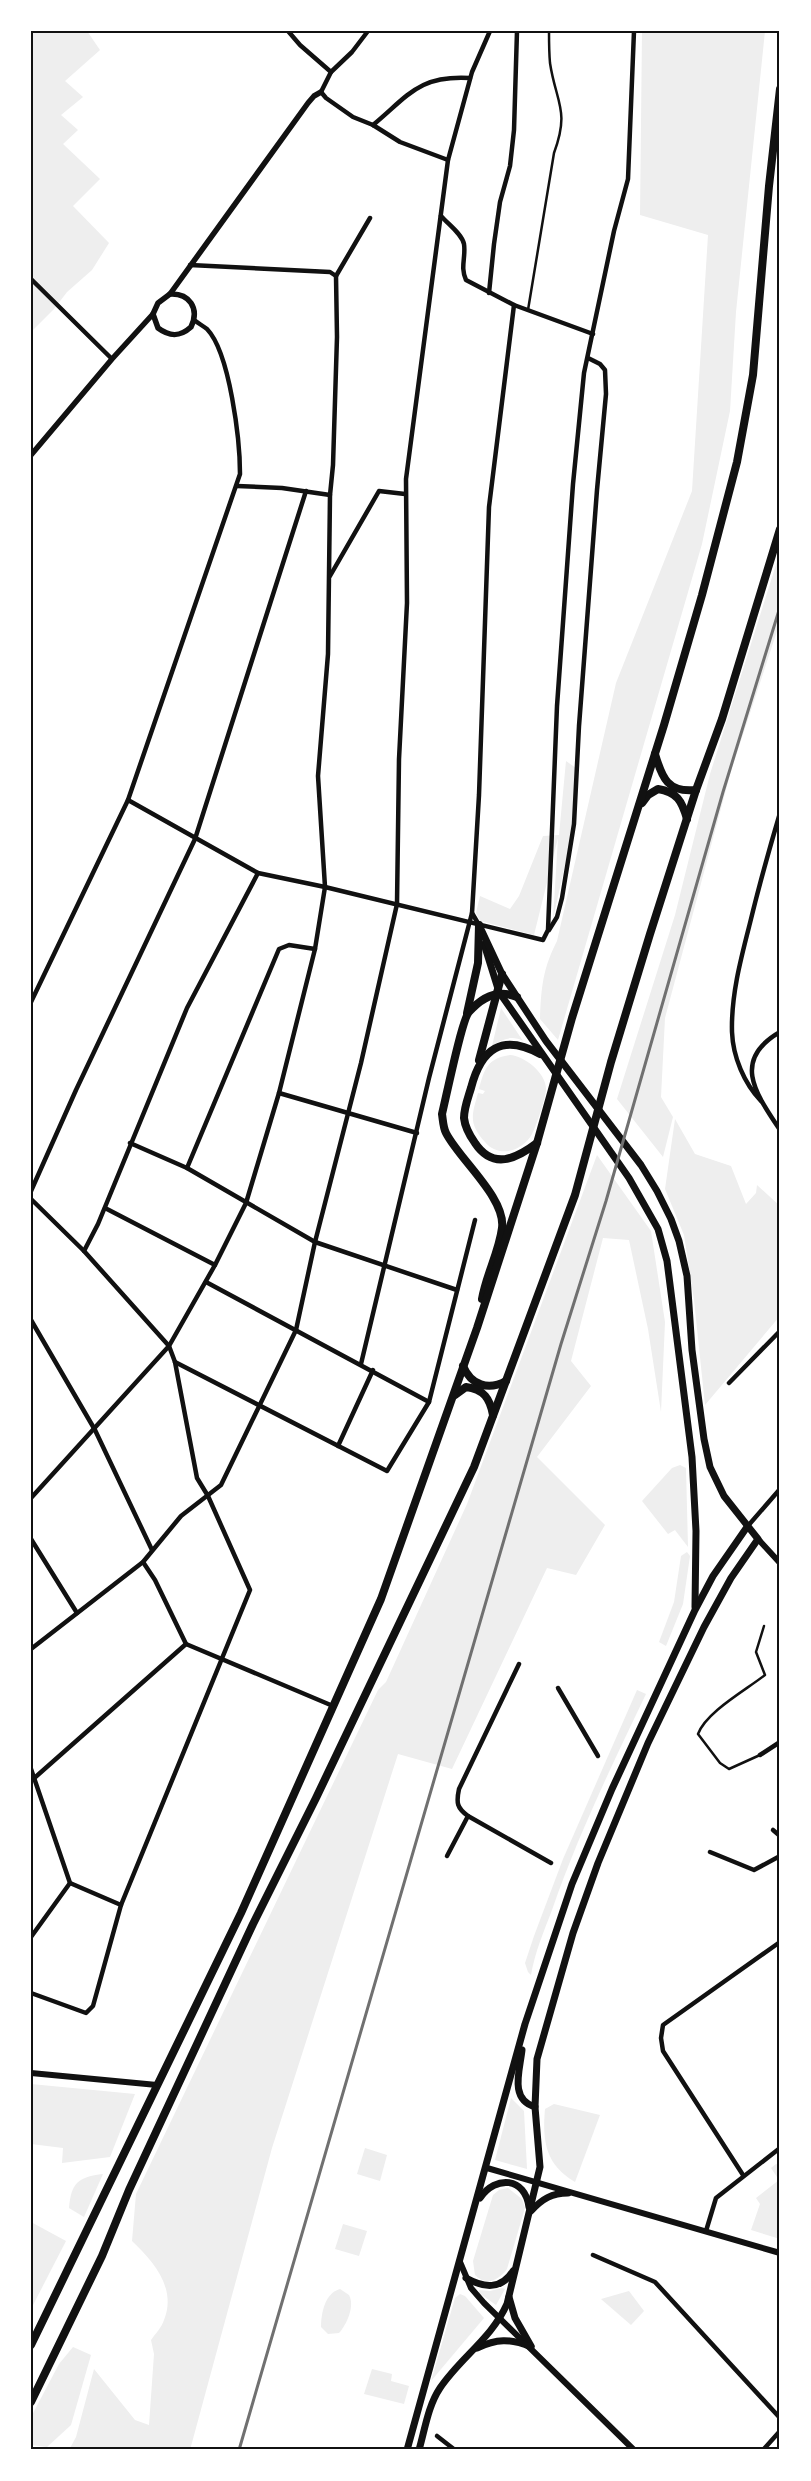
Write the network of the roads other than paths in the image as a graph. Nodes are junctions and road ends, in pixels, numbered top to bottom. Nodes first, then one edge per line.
1 (288, 31) edge
2 (368, 31) edge
3 (490, 31) edge
4 (516, 31) edge
5 (549, 31) edge
6 (634, 31) edge
7 (331, 72) junction
8 (470, 78) junction
9 (780, 89) edge
10 (321, 92) junction
11 (374, 125) junction
12 (448, 160) junction
13 (441, 216) junction
14 (370, 218) dead end
15 (188, 265) junction
16 (336, 276) junction
17 (31, 279) edge
18 (170, 294) junction
19 (489, 294) junction
20 (514, 305) junction
21 (528, 310) junction
22 (153, 314) junction
23 (194, 320) junction
24 (593, 334) junction
25 (588, 358) junction
26 (112, 359) junction
27 (31, 455) edge
28 (237, 486) junction
29 (306, 491) junction
30 (405, 494) junction
31 (330, 495) junction
32 (780, 529) edge
33 (330, 577) junction
34 (655, 754) junction
35 (696, 790) junction
36 (128, 800) junction
37 (638, 808) junction
38 (780, 813) edge
39 (687, 821) junction
40 (195, 839) junction
41 (258, 873) junction
42 (325, 886) junction
43 (397, 904) junction
44 (472, 913) junction
45 (470, 923) junction
46 (479, 925) junction
47 (548, 930) junction
48 (315, 949) junction
49 (502, 974) junction
50 (499, 992) junction
51 (517, 997) junction
52 (31, 1002) edge
53 (467, 1013) junction
54 (780, 1032) edge
55 (540, 1054) junction
56 (474, 1076) junction
57 (279, 1093) junction
58 (761, 1101) junction
59 (348, 1112) junction
60 (780, 1130) edge
61 (417, 1133) junction
62 (130, 1143) junction
63 (538, 1143) junction
64 (187, 1168) junction
65 (31, 1191) edge
66 (31, 1199) edge
67 (246, 1203) junction
68 (105, 1208) junction
69 (475, 1220) dead end
70 (315, 1242) junction
71 (84, 1251) junction
72 (215, 1265) junction
73 (385, 1265) junction
74 (206, 1282) junction
75 (456, 1290) junction
76 (31, 1320) edge
77 (476, 1328) junction
78 (296, 1330) junction
79 (780, 1331) edge
80 (169, 1346) junction
81 (175, 1362) junction
82 (362, 1364) junction
83 (463, 1366) junction
84 (373, 1370) junction
85 (506, 1381) junction
86 (729, 1383) dead end
87 (429, 1402) junction
88 (450, 1402) junction
89 (260, 1405) junction
90 (493, 1415) junction
91 (95, 1430) junction
92 (338, 1446) junction
93 (780, 1489) edge
94 (208, 1496) junction
95 (31, 1498) edge
96 (747, 1527) junction
97 (31, 1539) edge
98 (758, 1539) junction
99 (152, 1550) junction
100 (143, 1562) junction
101 (780, 1563) edge
102 (695, 1610) junction
103 (77, 1613) junction
104 (764, 1626) dead end
105 (186, 1644) junction
106 (31, 1649) edge
107 (222, 1658) junction
108 (519, 1664) dead end
109 (558, 1688) dead end
110 (333, 1706) junction
111 (780, 1742) edge
112 (760, 1755) joint
113 (598, 1756) dead end
114 (31, 1769) edge
115 (33, 1778) edge
116 (468, 1816) junction
117 (773, 1830) dead end
118 (780, 1836) edge
119 (710, 1852) dead end
120 (447, 1856) dead end
121 (780, 1856) edge
122 (551, 1862) dead end
123 (70, 1883) junction
124 (121, 1905) junction
125 (31, 1937) edge
126 (780, 1942) edge
127 (31, 1993) edge
128 (525, 2024) junction
129 (31, 2073) edge
130 (157, 2084) junction
131 (535, 2107) junction
132 (780, 2148) edge
133 (487, 2168) junction
134 (743, 2175) junction
135 (537, 2184) junction
136 (568, 2193) junction
137 (477, 2202) junction
138 (530, 2213) junction
139 (706, 2231) junction
140 (780, 2253) edge
141 (593, 2255) dead end
142 (460, 2262) junction
143 (516, 2265) junction
144 (466, 2278) junction
145 (509, 2295) junction
146 (500, 2319) junction
147 (31, 2345) edge
148 (531, 2347) junction
149 (473, 2350) junction
150 (31, 2402) edge
151 (780, 2418) edge
152 (780, 2431) edge
153 (437, 2436) dead end
154 (407, 2450) edge
155 (419, 2450) edge
156 (455, 2450) edge
157 (634, 2450) edge
158 (763, 2450) edge

1 - 7 street
2 - 7 street
3 - 8 street
4 - 19 street
5 - 21 lane
6 - 24 street
7 - 10 street
8 - 11 street
8 - 12 street
9 - 34 highway
10 - 11 street
10 - 15 street
11 - 12 street
12 - 13 street
13 - 19 street
13 - 30 street
14 - 16 street
15 - 16 street
15 - 18 street
16 - 31 street
17 - 26 street
18 - 22 street
18 - 23 street
19 - 20 street
20 - 21 street
20 - 44 street
21 - 24 street
22 - 23 street
22 - 26 street
23 - 28 street
24 - 25 street
25 - 47 street
25 - 47 street
26 - 27 street
28 - 29 street
28 - 36 street
29 - 31 street
29 - 40 street
30 - 33 street
30 - 43 street
31 - 33 street
32 - 35 highway
33 - 42 street
34 - 35 highway
34 - 37 highway
35 - 39 highway
36 - 40 street
36 - 52 street
37 - 39 highway
37 - 63 highway
38 - 58 street
39 - 85 highway
40 - 41 street
40 - 65 street
41 - 42 street
41 - 62 street
42 - 43 street
42 - 48 street
43 - 45 street
43 - 59 street
44 - 45 street
44 - 46 street
45 - 46 street
45 - 61 street
46 - 47 street
46 - 49 main road
46 - 50 main road
46 - 53 highway
48 - 57 street
48 - 64 street
49 - 50 highway
49 - 51 main road
50 - 51 highway
50 - 53 highway
50 - 55 main road
50 - 56 highway
51 - 96 main road
53 - 77 highway
54 - 58 street
55 - 56 highway
55 - 102 main road
56 - 63 highway
57 - 59 street
57 - 67 street
58 - 60 street
59 - 61 street
59 - 70 street
61 - 73 street
62 - 64 street
62 - 68 street
63 - 77 highway
64 - 67 street
66 - 71 street
67 - 70 street
67 - 72 street
68 - 71 street
68 - 72 street
69 - 75 street
70 - 73 street
70 - 78 street
71 - 80 street
72 - 74 street
73 - 75 street
73 - 82 street
74 - 78 street
74 - 80 street
75 - 87 street
76 - 91 street
77 - 83 highway
78 - 82 street
78 - 89 street
79 - 86 street
80 - 81 street
80 - 91 street
81 - 89 street
81 - 94 street
82 - 84 street
83 - 85 highway
83 - 88 highway
84 - 87 street
84 - 92 street
85 - 90 highway
87 - 92 street
88 - 90 highway
88 - 110 highway
89 - 92 street
89 - 94 street
90 - 150 highway
91 - 95 street
91 - 99 street
93 - 96 street
94 - 99 street
94 - 107 street
96 - 98 main road
96 - 102 main road
97 - 103 street
98 - 101 main road
98 - 131 main road
99 - 100 street
100 - 103 street
100 - 105 street
102 - 128 main road
103 - 106 street
104 - 112 lane
105 - 107 street
105 - 115 street
107 - 110 street
107 - 124 street
108 - 116 street
109 - 113 street
110 - 130 highway
111 - 112 street
114 - 115 street
115 - 123 street
116 - 120 street
116 - 122 street
117 - 118 street
119 - 121 street
123 - 124 street
123 - 125 street
124 - 127 street
126 - 134 street
128 - 131 main road
128 - 133 main road
129 - 130 main road
130 - 147 highway
131 - 135 main road
132 - 134 street
133 - 135 main road
133 - 137 main road
134 - 139 street
135 - 136 main road
135 - 138 main road
136 - 138 main road
136 - 139 main road
137 - 138 main road
137 - 142 main road
138 - 143 main road
139 - 140 main road
141 - 151 street
142 - 144 main road
142 - 154 main road
143 - 144 main road
143 - 145 main road
144 - 146 main road
145 - 146 main road
145 - 148 main road
146 - 148 main road
146 - 149 main road
148 - 149 main road
148 - 157 main road
149 - 155 main road
152 - 158 street
153 - 156 street

